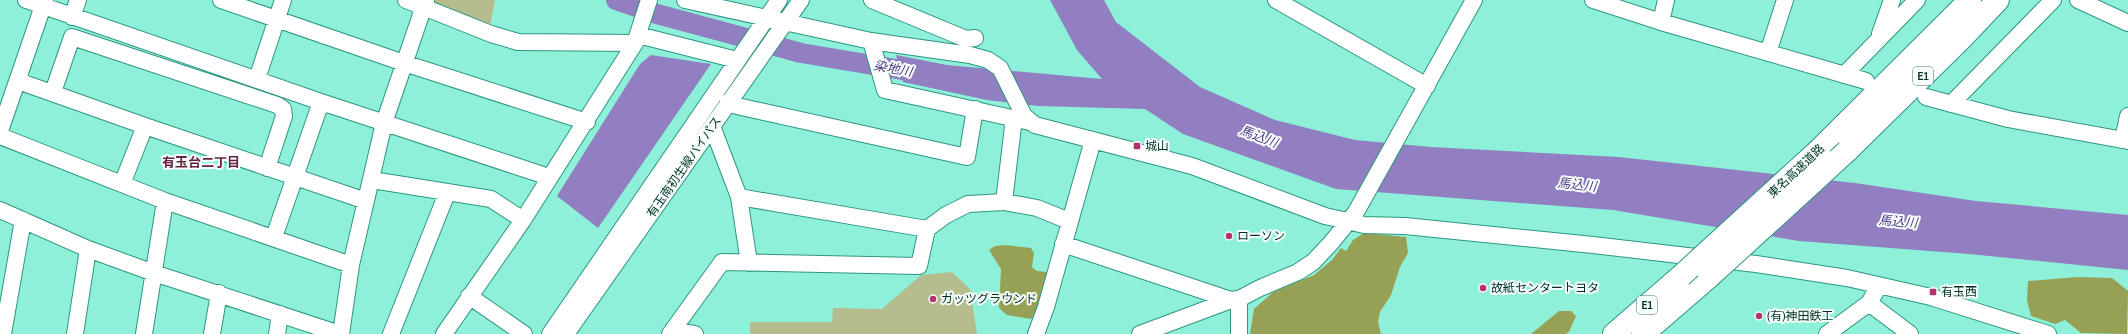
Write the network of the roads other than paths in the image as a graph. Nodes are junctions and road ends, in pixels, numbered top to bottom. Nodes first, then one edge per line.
1 (26, 0) edge
2 (78, 0) edge
3 (221, 0) edge
4 (283, 0) edge
5 (406, 0) edge
6 (649, 0) edge
7 (685, 0) edge
8 (779, 0) edge
9 (801, 0) edge
10 (875, 0) edge
11 (1276, 0) edge
12 (1474, 0) edge
13 (1593, 0) edge
14 (1666, 0) edge
15 (1785, 0) edge
16 (1892, 0) edge
17 (1917, 0) edge
18 (1970, 0) edge
19 (1998, 0) edge
20 (2053, 0) edge
21 (2078, 0) edge
22 (44, 3) edge
23 (424, 4) edge
24 (72, 17) junction
25 (276, 19) junction
26 (764, 21) junction
27 (1661, 22) junction
28 (2128, 22) edge
29 (784, 25) junction
30 (975, 38) dead end
31 (637, 39) junction
32 (1878, 40) junction
33 (871, 41) junction
34 (1768, 53) junction
35 (740, 57) junction
36 (404, 63) junction
37 (1844, 75) junction
38 (257, 79) junction
39 (18, 80) junction
40 (1866, 81) dead end
41 (1427, 86) junction
42 (53, 92) junction
43 (1926, 97) dead end
44 (321, 102) junction
45 (728, 102) junction
46 (1951, 104) junction
47 (975, 109) junction
48 (2128, 116) edge
49 (1022, 117) junction
50 (587, 122) junction
51 (384, 123) junction
52 (145, 126) junction
53 (712, 126) junction
54 (0, 131) edge
55 (0, 136) edge
56 (1092, 140) junction
57 (2125, 141) edge
58 (267, 168) junction
59 (295, 176) junction
60 (549, 177) junction
61 (372, 180) junction
62 (122, 184) junction
63 (447, 193) junction
64 (739, 196) junction
65 (165, 201) junction
66 (366, 201) junction
67 (1004, 202) junction
68 (0, 210) edge
69 (1351, 216) junction
70 (23, 220) junction
71 (523, 220) junction
72 (1069, 221) junction
73 (928, 229) junction
74 (274, 237) junction
75 (1063, 244) junction
76 (88, 249) junction
77 (749, 263) junction
78 (351, 265) junction
79 (154, 273) junction
80 (1879, 286) junction
81 (219, 293) junction
82 (469, 296) junction
83 (1235, 300) junction
84 (1869, 303) junction
85 (280, 314) junction
86 (672, 332) edge
87 (3, 334) edge
88 (76, 334) edge
89 (144, 334) edge
90 (212, 334) edge
91 (277, 334) edge
92 (341, 334) edge
93 (391, 334) edge
94 (444, 334) edge
95 (524, 334) edge
96 (550, 334) edge
97 (566, 334) edge
98 (695, 334) edge
99 (1036, 334) edge
100 (1140, 334) edge
101 (1239, 334) edge
102 (1614, 334) edge
103 (1643, 334) edge
104 (1827, 334) edge
105 (1910, 334) edge
106 (2048, 334) edge

1 - 22 street
2 - 24 street
3 - 25 street
4 - 25 street
5 - 23 street
6 - 31 street
7 - 26 street
8 - 26 street, 有玉南初生線バイパス
9 - 29 street, 有玉南初生線バイパス
10 - 30 street
11 - 41 street
12 - 41 street
13 - 27 street
14 - 27 street
15 - 34 street
16 - 32 street
17 - 32 street
18 - 102 highway, 東名高速道路 / E1, bridge
19 - 103 highway, 東名高速道路 / E1, bridge
20 - 46 street
21 - 28 street
22 - 24 street
22 - 39 street
23 - 31 street
23 - 36 street
24 - 38 street
25 - 36 street
25 - 38 street
26 - 29 street
26 - 35 street, 有玉南初生線バイパス
27 - 34 street
29 - 33 street
29 - 45 street, 有玉南初生線バイパス
31 - 35 street
31 - 50 street
32 - 37 street
33 - 47 street
33 - 49 street
34 - 37 street
35 - 96 street, 有玉南初生線バイパス
36 - 50 street
36 - 51 street
37 - 40 street
38 - 44 street
39 - 42 street
39 - 54 street
41 - 69 street
42 - 52 street
42 - 58 street
43 - 46 street
44 - 51 street
44 - 59 street
45 - 47 street
45 - 53 street, 有玉南初生線バイパス
46 - 57 street
47 - 49 street
48 - 57 street
49 - 56 street
49 - 67 street
50 - 60 street
51 - 60 street
51 - 61 street
52 - 58 street
52 - 62 street
53 - 64 street
53 - 97 street, 有玉南初生線バイパス
55 - 62 street
56 - 69 street
56 - 72 street
58 - 59 street
59 - 66 street
59 - 74 street
60 - 71 street
61 - 63 street
61 - 66 street
62 - 65 street
63 - 71 street
63 - 93 street
64 - 73 street
64 - 77 street
65 - 74 street
65 - 79 street
66 - 78 street
67 - 72 street
67 - 73 street
68 - 70 street
69 - 80 street
69 - 83 street
70 - 76 street
70 - 87 street
71 - 82 street
72 - 75 street
73 - 77 street
74 - 78 street
75 - 83 street
75 - 99 street
76 - 79 street
76 - 88 street
77 - 86 street
78 - 92 street
79 - 81 street
79 - 89 street
80 - 84 street
80 - 106 street
81 - 85 street
81 - 90 street
82 - 94 street
82 - 95 street
83 - 100 street
83 - 101 street
84 - 104 street
84 - 105 street
85 - 91 street
85 - 92 street
86 - 98 street

